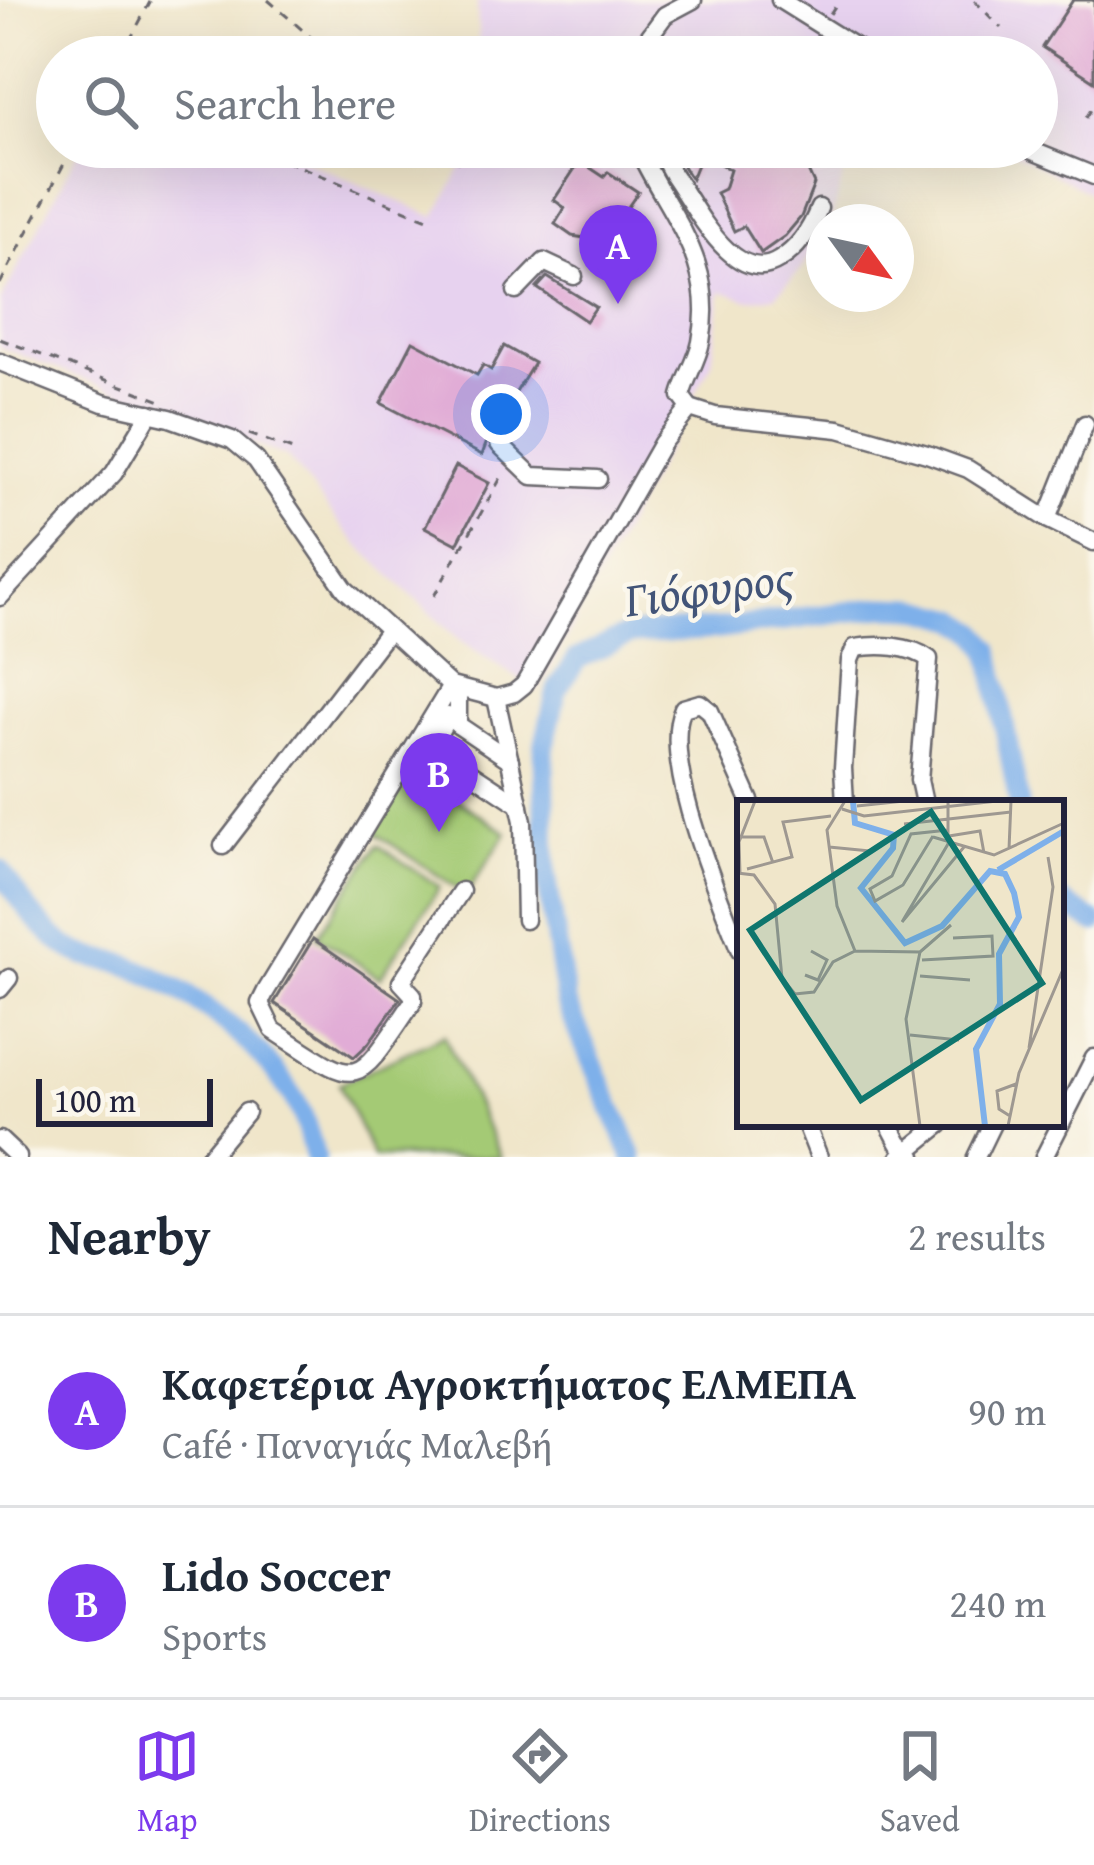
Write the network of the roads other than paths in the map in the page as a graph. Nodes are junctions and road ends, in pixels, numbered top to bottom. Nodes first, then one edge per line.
1 (693, 0) edge
2 (780, 0) edge
3 (649, 36) edge
4 (838, 36) edge
5 (1058, 161) edge
6 (649, 168) edge
7 (669, 168) edge
8 (1094, 176) edge
9 (711, 227) junction
10 (806, 230) edge
11 (687, 237) junction
12 (574, 276) dead end
13 (516, 291) dead end
14 (0, 362) edge
15 (690, 408) junction
16 (150, 413) junction
17 (1085, 424) dead end
18 (499, 444) dead end
19 (598, 479) dead end
20 (1047, 519) junction
21 (1094, 542) edge
22 (0, 597) edge
23 (389, 629) junction
24 (454, 687) junction
25 (496, 698) junction
26 (458, 725) junction
27 (509, 760) junction
28 (750, 800) edge
29 (845, 800) edge
30 (923, 800) edge
31 (520, 805) junction
32 (223, 846) dead end
33 (461, 890) dead end
34 (525, 920) dead end
35 (737, 944) edge
36 (1094, 1058) edge
37 (246, 1112) dead end
38 (1064, 1117) edge
39 (807, 1127) edge
40 (891, 1127) edge
41 (938, 1127) edge
42 (991, 1127) edge
43 (1059, 1127) edge
44 (0, 1140) edge
45 (907, 1155) edge
46 (18, 1157) edge
47 (209, 1157) edge
48 (819, 1157) edge
49 (976, 1157) edge
50 (1044, 1157) edge

1 - 3 street
2 - 4 street
5 - 8 street
6 - 11 street
7 - 9 street
9 - 10 street
9 - 11 street
11 - 15 street
12 - 13 street
14 - 16 street
15 - 20 street
15 - 25 street
16 - 22 street
16 - 23 street
17 - 20 street
18 - 19 street
20 - 21 street
23 - 24 street
23 - 32 street
24 - 25 street
24 - 26 street
24 - 33 street
25 - 27 street
26 - 27 street
26 - 31 street
27 - 31 street
28 - 35 street
29 - 30 street
31 - 34 street
36 - 38 street
37 - 47 street
39 - 48 street
40 - 45 street
41 - 45 street
42 - 49 street
43 - 50 street
44 - 46 street

